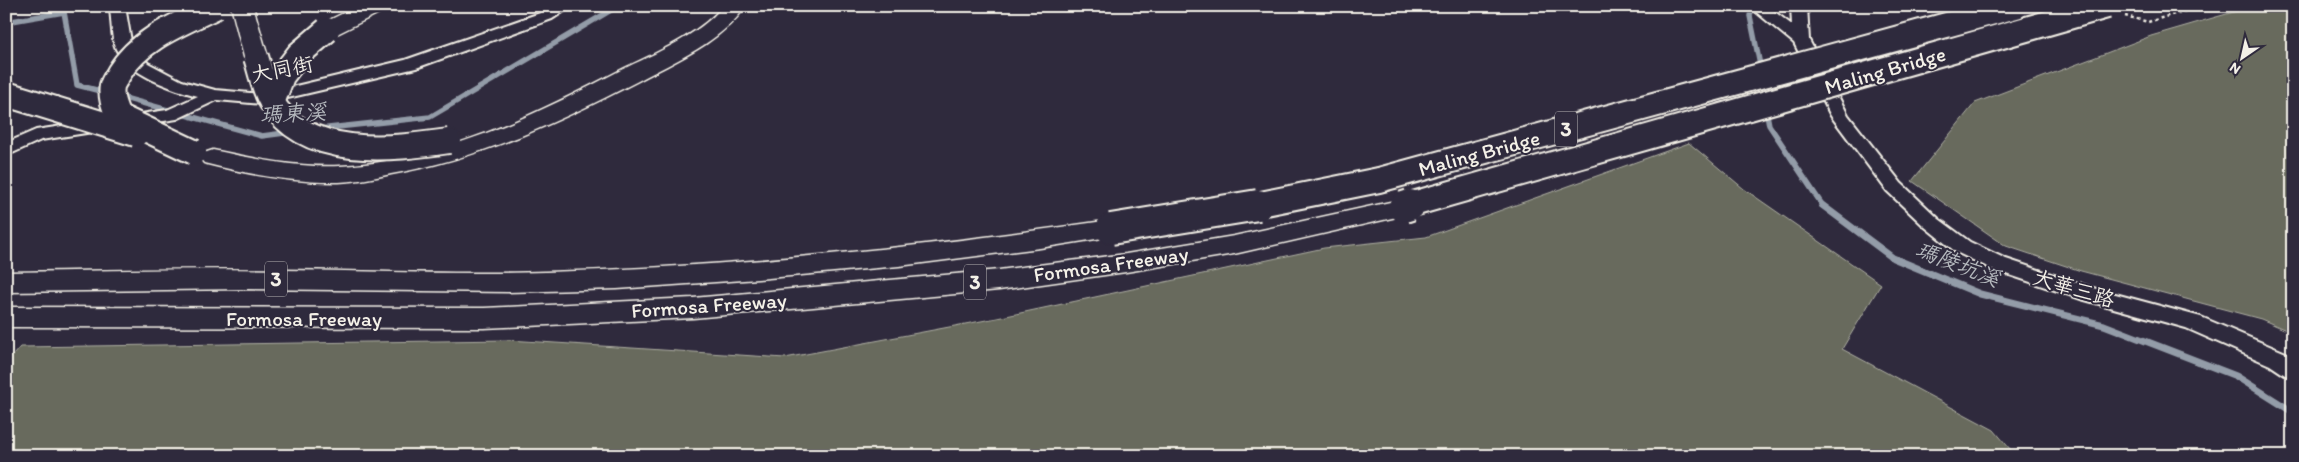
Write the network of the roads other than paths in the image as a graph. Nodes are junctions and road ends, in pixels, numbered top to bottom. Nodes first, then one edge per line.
1 (116, 6) edge
2 (217, 6) edge
3 (242, 6) edge
4 (375, 6) edge
5 (536, 6) edge
6 (564, 6) edge
7 (717, 6) edge
8 (735, 6) edge
9 (1799, 6) edge
10 (2016, 6) edge
11 (1761, 9) edge
12 (2113, 10) edge
13 (499, 32) junction
14 (1801, 40) junction
15 (6, 94) edge
16 (215, 95) junction
17 (272, 103) junction
18 (6, 151) edge
19 (204, 155) junction
20 (1404, 207) joint
21 (1111, 229) joint
22 (6, 282) edge
23 (6, 317) edge
24 (2293, 369) edge

1 - 16 street, 大同街
2 - 19 highway, bridge
3 - 17 highway, bridge
4 - 17 highway, bridge
5 - 13 street, 大同街
6 - 13 street, 大同街
7 - 17 highway, bridge
8 - 19 highway
9 - 14 street
10 - 21 highway, Maling Bridge / 3, bridge
11 - 14 street
12 - 20 highway, Maling Bridge / 3, bridge
13 - 16 street, 大同街
14 - 24 street, 大華三路
15 - 19 highway, bridge
16 - 18 street
20 - 23 highway, Formosa Freeway / 3
21 - 22 highway, Formosa Freeway / 3

